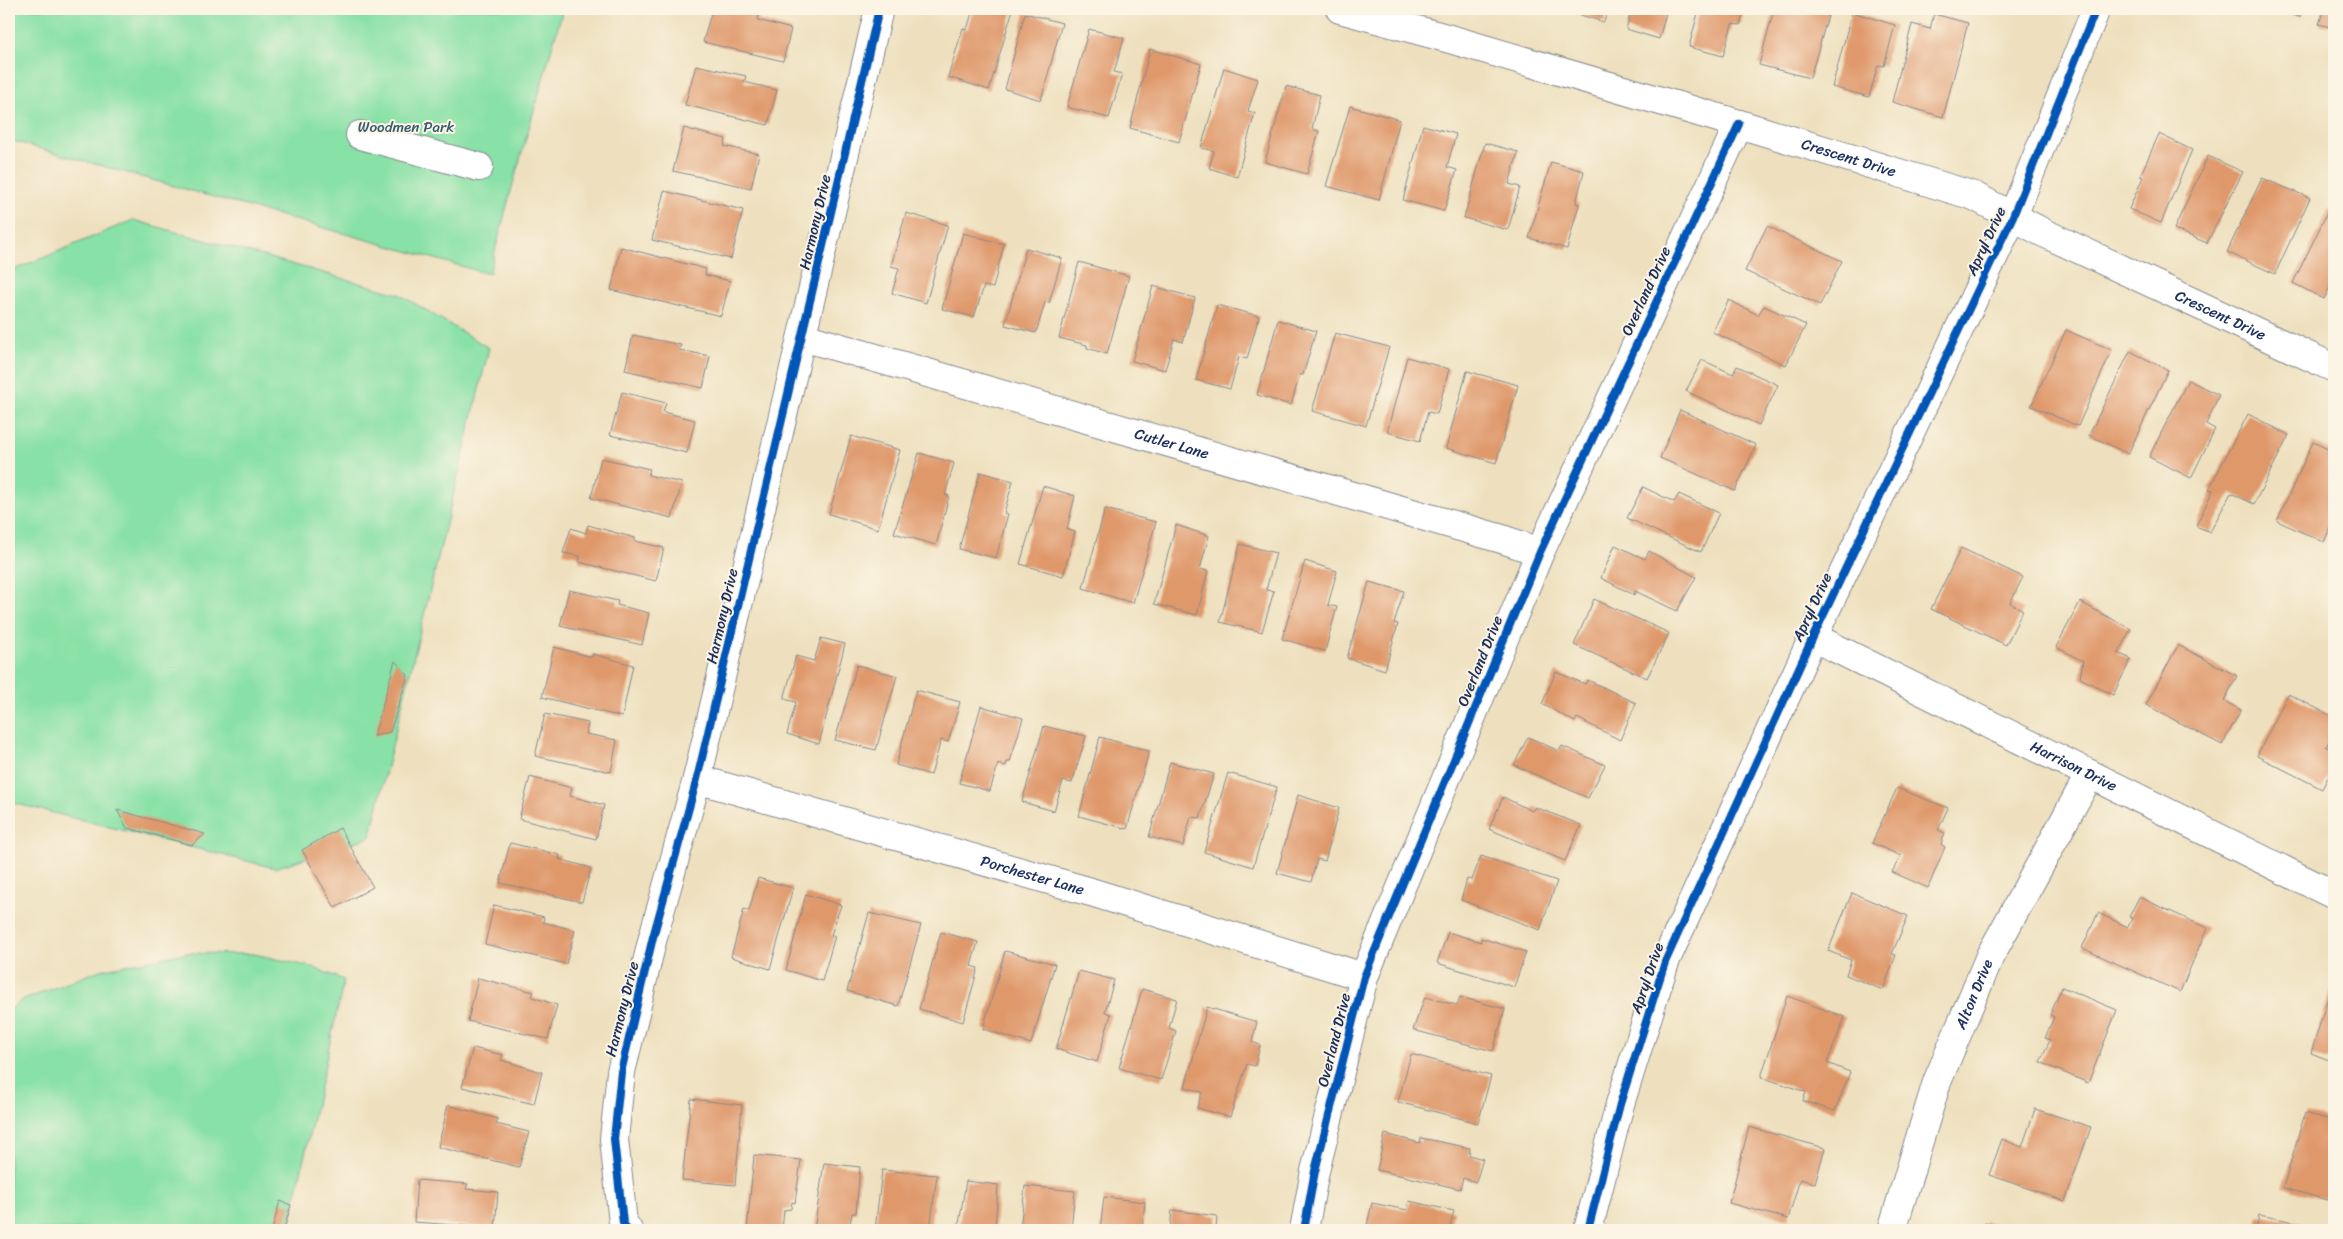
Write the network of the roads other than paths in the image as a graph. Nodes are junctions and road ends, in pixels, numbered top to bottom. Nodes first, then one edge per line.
1 (879, 9) edge
2 (1340, 9) edge
3 (2096, 9) edge
4 (1739, 124) junction
5 (360, 135) dead end
6 (479, 167) dead end
7 (2013, 216) junction
8 (803, 337) junction
9 (2334, 368) edge
10 (1540, 552) junction
11 (1813, 637) junction
12 (2090, 774) junction
13 (698, 779) junction
14 (2334, 895) edge
15 (1364, 977) junction
16 (628, 1230) edge
17 (1304, 1230) edge
18 (1588, 1230) edge
19 (1892, 1230) edge

1 - 8 street, Harmony Drive
2 - 4 street, Crescent Drive
3 - 7 street, Apryl Drive
4 - 7 street, Crescent Drive
4 - 10 street, Overland Drive
5 - 6 street
7 - 9 street, Crescent Drive
7 - 11 street, Apryl Drive
8 - 10 street, Cutler Lane
8 - 13 street, Harmony Drive
10 - 15 street, Overland Drive
11 - 12 street, Harrison Drive
11 - 18 street, Apryl Drive
12 - 14 street, Harrison Drive
12 - 19 street, Alton Drive
13 - 15 street, Porchester Lane
13 - 16 street, Harmony Drive
15 - 17 street, Overland Drive

